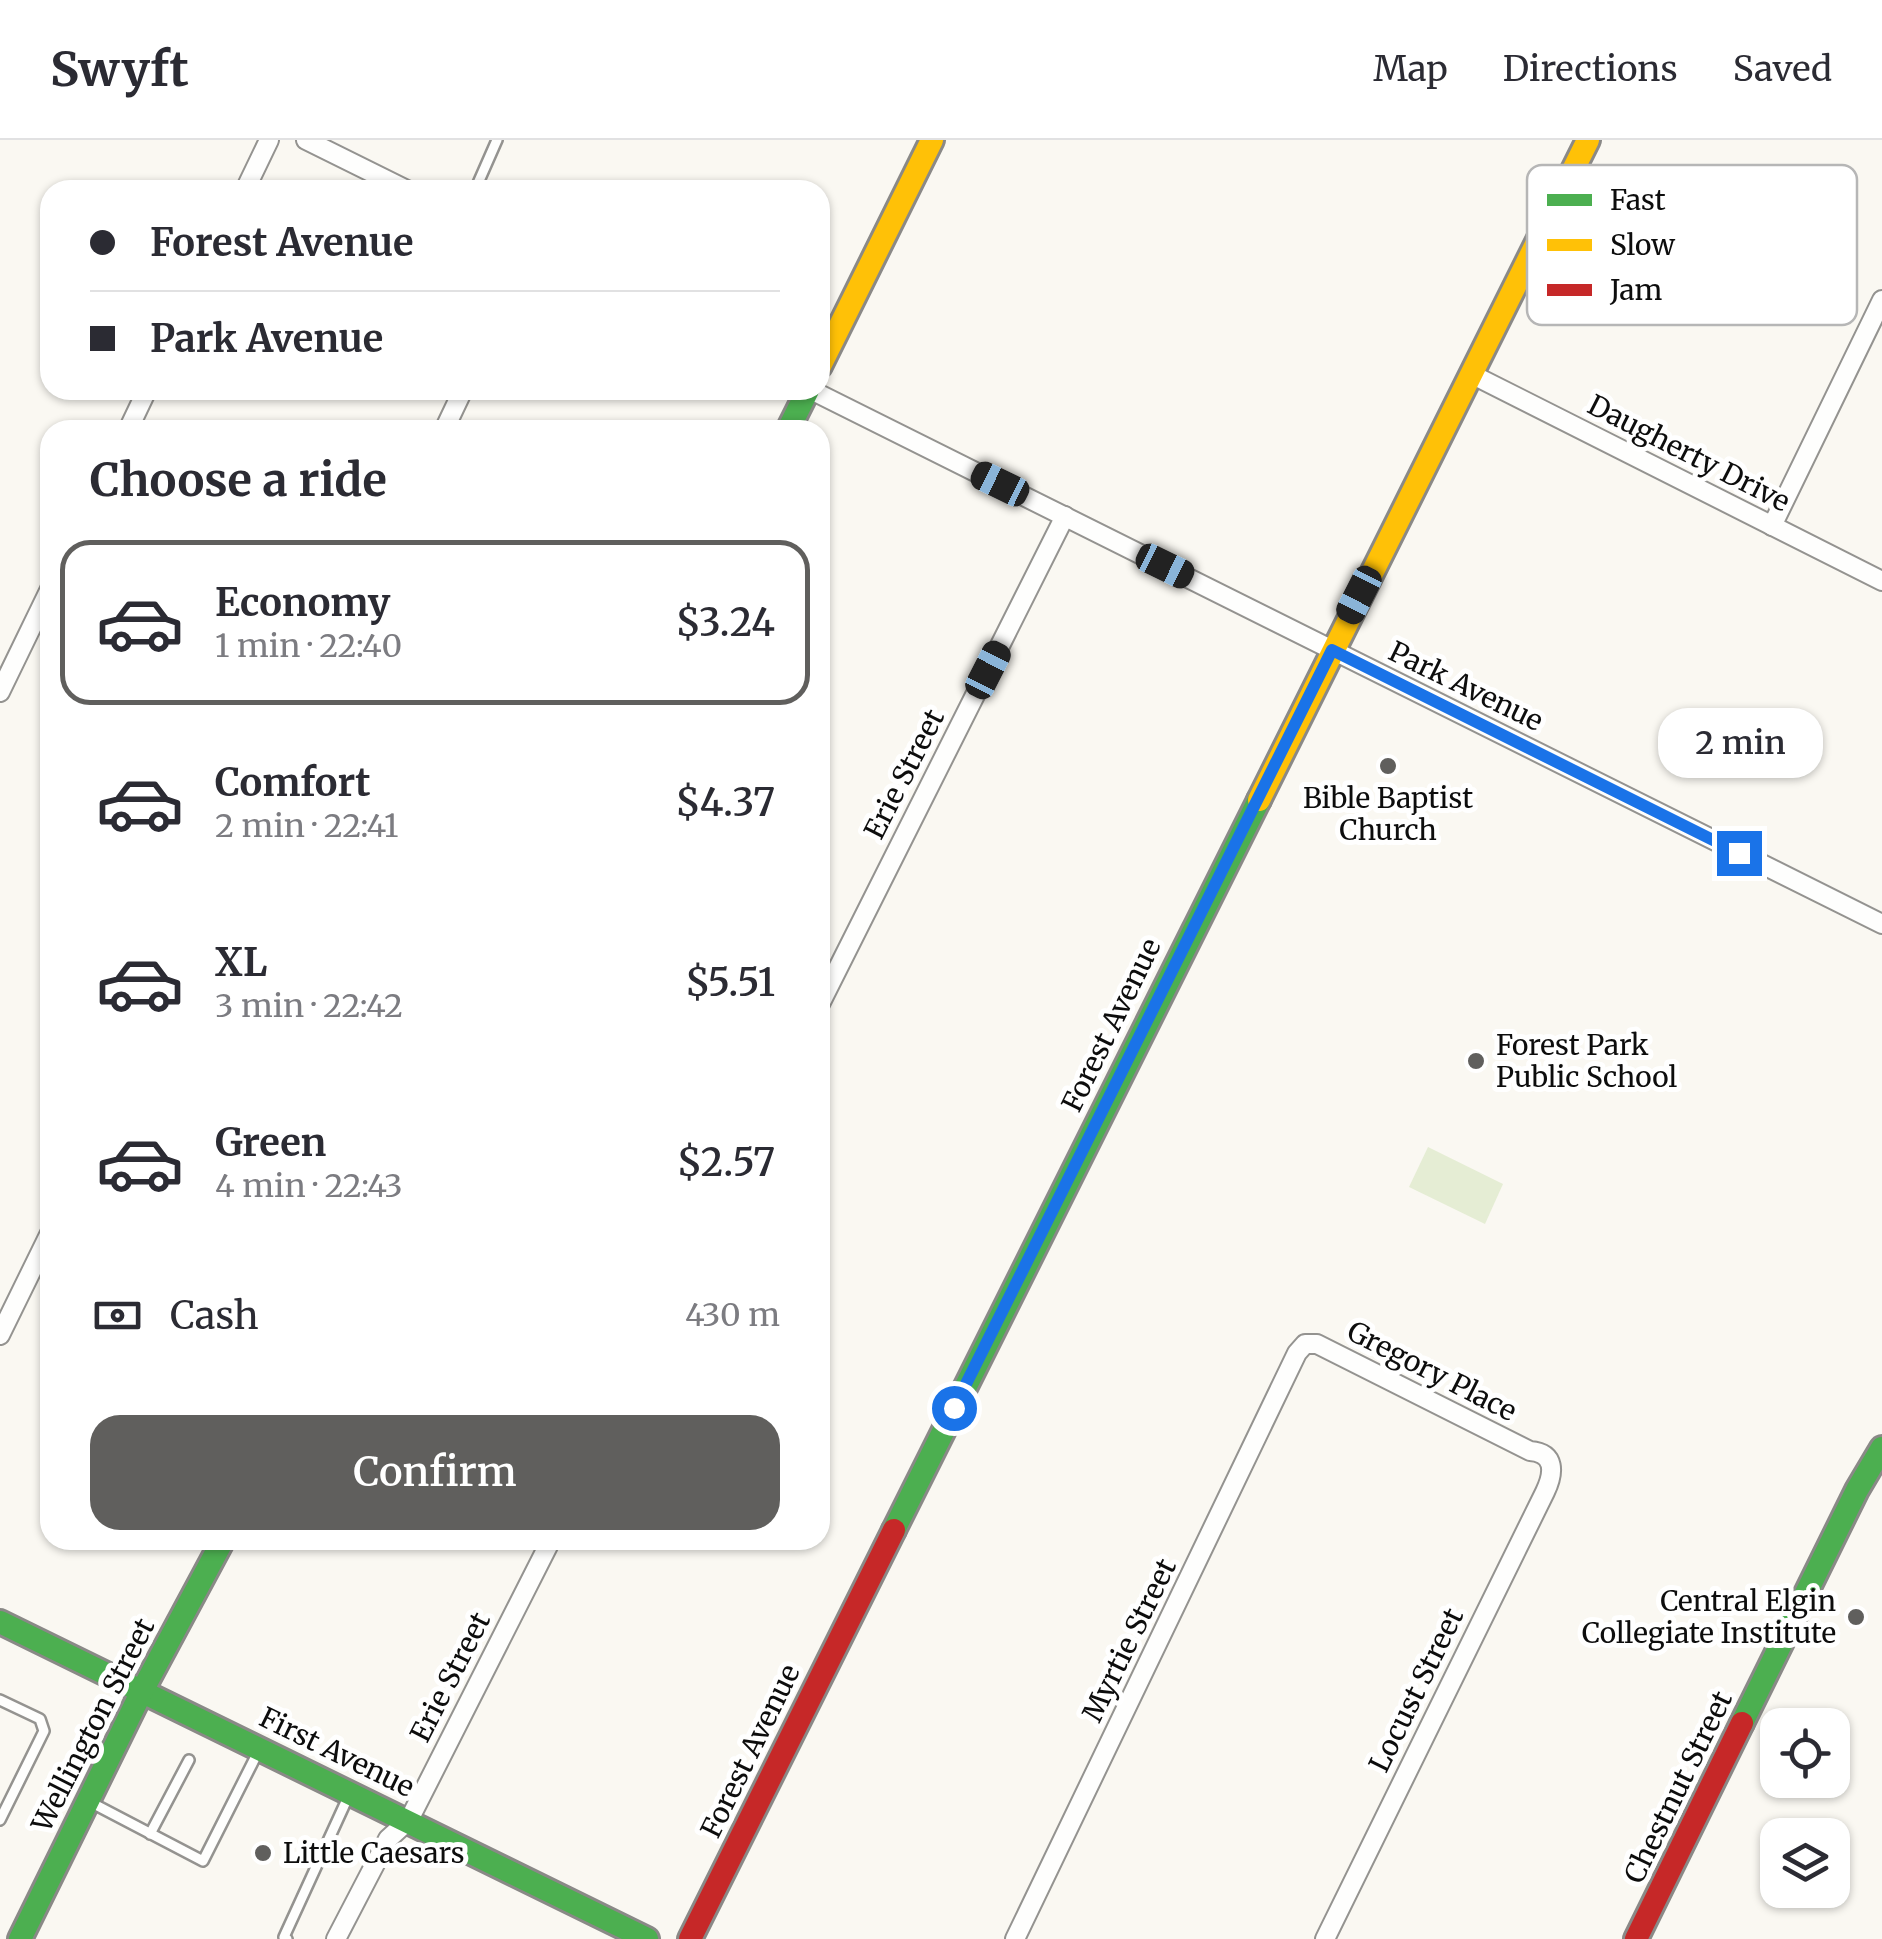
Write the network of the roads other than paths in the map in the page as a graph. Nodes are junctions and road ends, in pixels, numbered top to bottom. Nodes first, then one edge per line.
1 (269, 140) edge
2 (306, 140) edge
3 (497, 140) edge
4 (932, 140) edge
5 (1588, 140) edge
6 (1576, 165) edge
7 (250, 180) edge
8 (387, 180) edge
9 (479, 180) edge
10 (1527, 262) edge
11 (1882, 300) edge
12 (830, 346) edge
13 (1471, 374) junction
14 (829, 400) edge
15 (1065, 516) junction
16 (1772, 526) junction
17 (1882, 581) edge
18 (40, 610) edge
19 (1332, 650) junction
20 (0, 692) edge
21 (1882, 924) edge
22 (830, 984) edge
23 (40, 1253) edge
24 (0, 1335) edge
25 (1292, 1366) joint
26 (1882, 1448) edge
27 (1552, 1464) joint
28 (218, 1550) edge
29 (545, 1550) edge
30 (0, 1622) edge
31 (142, 1691) junction
32 (0, 1700) edge
33 (260, 1748) junction
34 (189, 1760) dead end
35 (350, 1792) junction
36 (88, 1800) junction
37 (0, 1820) edge
38 (408, 1820) junction
39 (150, 1834) junction
40 (20, 1939) edge
41 (287, 1939) edge
42 (336, 1939) edge
43 (647, 1939) edge
44 (690, 1939) edge
45 (1015, 1939) edge
46 (1324, 1939) edge
47 (1636, 1939) edge

1 - 7 street
2 - 8 street
3 - 9 lane
4 - 12 street
5 - 6 street, Forest Avenue
10 - 13 street, Forest Avenue
11 - 16 street
13 - 16 street, Daugherty Drive
13 - 19 street, Forest Avenue
14 - 15 street, Park Avenue
15 - 19 street, Park Avenue
15 - 22 street, Erie Street
16 - 17 street, Daugherty Drive
18 - 20 street
19 - 21 street, Park Avenue
19 - 44 street, Forest Avenue
23 - 24 street
25 - 27 street, Gregory Place
25 - 45 street, Myrtie Street
26 - 47 street, Chestnut Street
27 - 46 street, Locust Street
28 - 31 street, Wellington Street
29 - 38 street, Erie Street
30 - 31 street, First Avenue
31 - 33 street, First Avenue
31 - 36 street, Wellington Street
32 - 37 lane
33 - 35 street, First Avenue
33 - 39 lane
34 - 39 lane
35 - 38 street, First Avenue
35 - 41 lane
36 - 39 lane
36 - 40 street, Wellington Street
38 - 42 street, Erie Street
38 - 43 street, First Avenue

